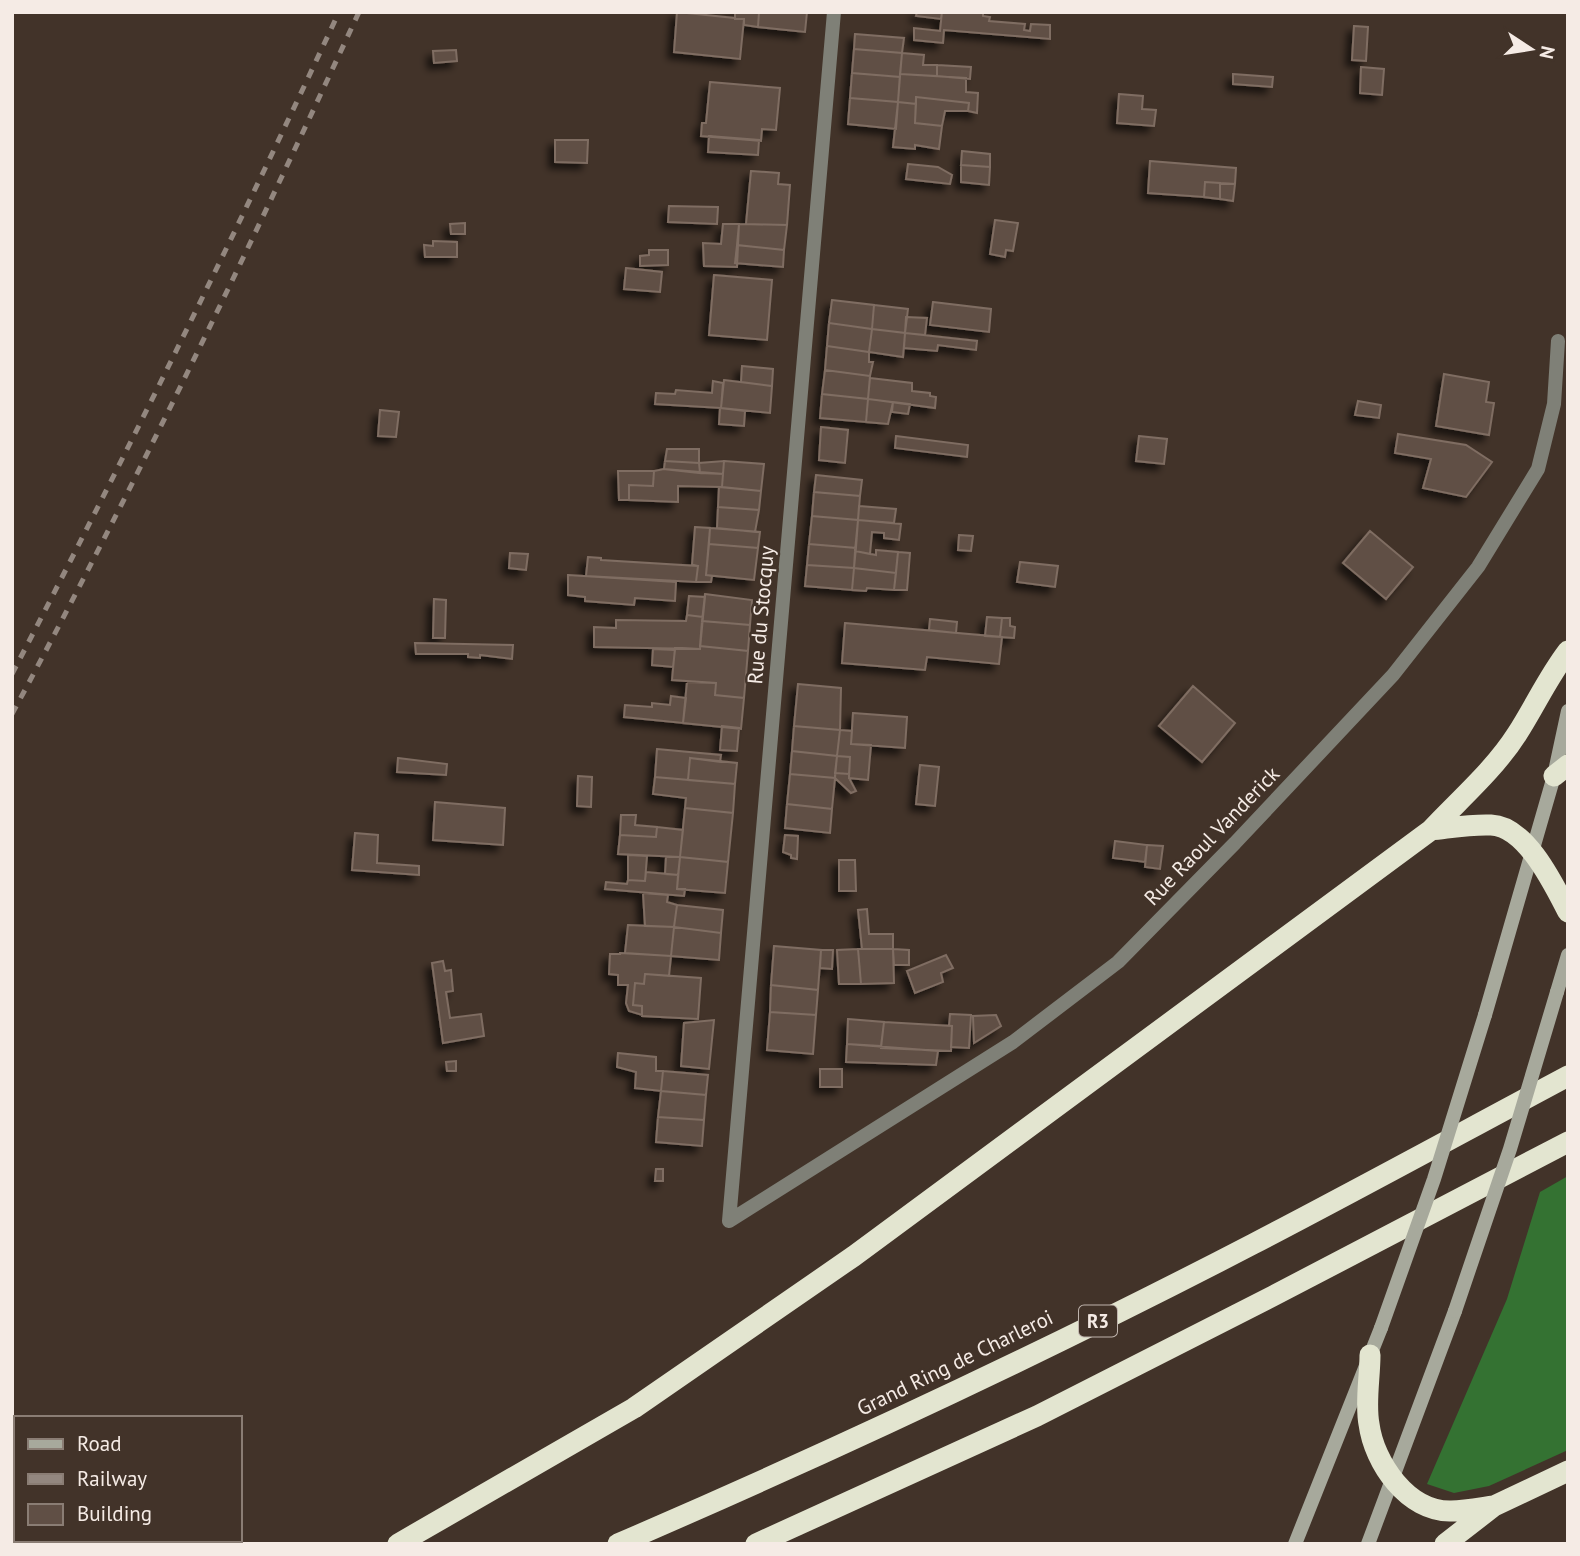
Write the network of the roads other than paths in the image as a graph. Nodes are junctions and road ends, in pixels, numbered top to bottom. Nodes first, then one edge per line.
1 (834, 12) edge
2 (1559, 341) dead end
3 (1568, 651) edge
4 (1568, 711) edge
5 (1561, 770) edge
6 (1431, 830) junction
7 (1532, 849) junction
8 (1568, 912) edge
9 (1568, 955) edge
10 (1568, 1076) edge
11 (1568, 1142) edge
12 (729, 1221) joint
13 (1370, 1354) junction
14 (1568, 1471) edge
15 (1394, 1479) junction
16 (1494, 1506) junction
17 (398, 1544) edge
18 (618, 1544) edge
19 (756, 1544) edge
20 (1295, 1544) edge
21 (1367, 1544) edge
22 (1445, 1544) edge

1 - 12 street, Rue du Stocquy
2 - 12 street, Rue Raoul Vanderick
3 - 6 highway
4 - 5 main road
5 - 7 main road
6 - 7 highway
6 - 17 highway
7 - 8 highway
7 - 13 main road, bridge
9 - 15 main road, bridge
10 - 18 highway, Grand Ring de Charleroi / R3
11 - 19 highway
13 - 15 highway
13 - 20 main road
14 - 16 highway
15 - 16 highway
15 - 21 main road
16 - 22 highway

